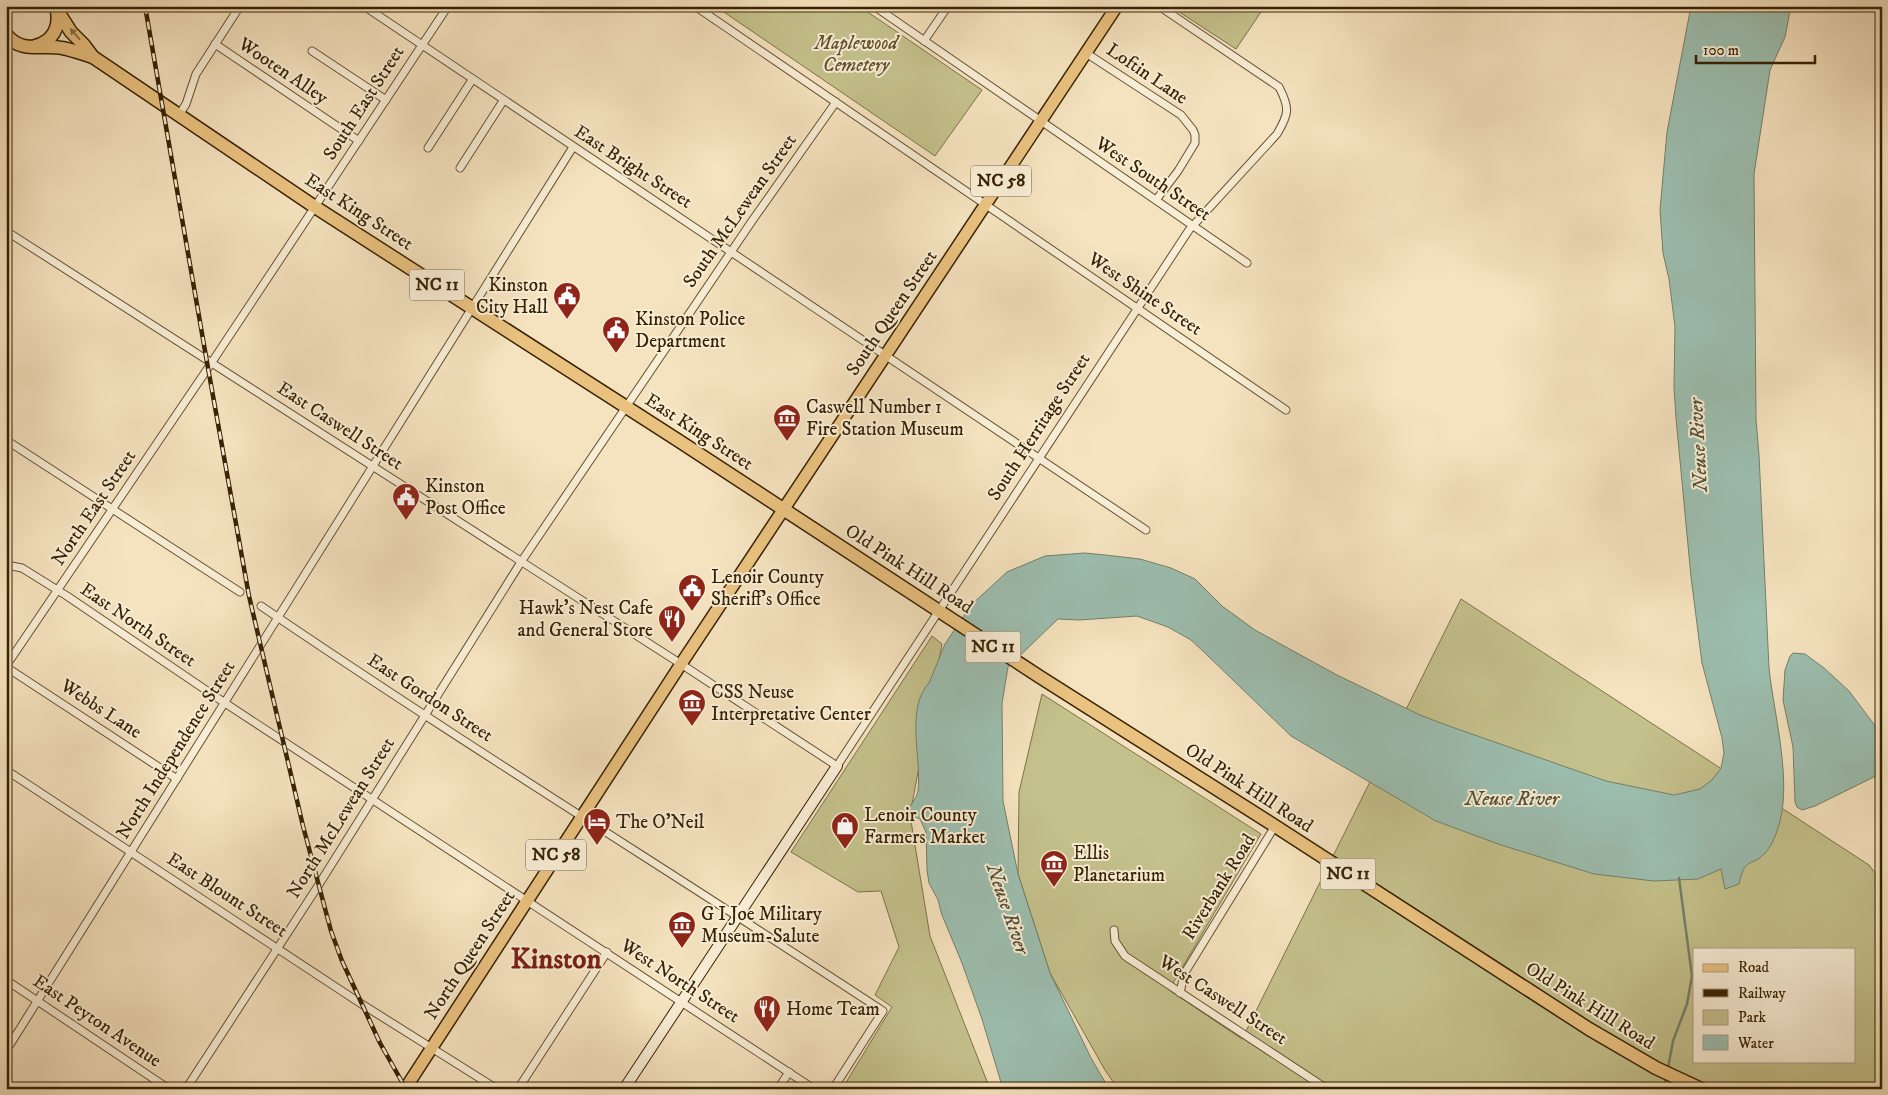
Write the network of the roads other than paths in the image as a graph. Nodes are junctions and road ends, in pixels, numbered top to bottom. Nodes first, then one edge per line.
1 (240, 6) edge
2 (364, 6) edge
3 (448, 6) edge
4 (695, 6) edge
5 (874, 6) edge
6 (948, 6) edge
7 (1159, 6) edge
8 (55, 7) edge
9 (1112, 8) edge
10 (6, 34) edge
11 (924, 41) junction
12 (215, 44) junction
13 (422, 46) junction
14 (28, 47) junction
15 (6, 51) edge
16 (312, 51) dead end
17 (1086, 53) junction
18 (94, 57) junction
19 (472, 80) junction
20 (386, 100) junction
21 (504, 101) junction
22 (836, 102) junction
23 (179, 115) junction
24 (1041, 121) junction
25 (359, 141) junction
26 (573, 147) junction
27 (428, 148) dead end
28 (460, 168) dead end
29 (1156, 200) junction
30 (985, 205) junction
31 (315, 207) junction
32 (1193, 226) junction
33 (6, 231) edge
34 (731, 251) junction
35 (1248, 263) dead end
36 (472, 308) junction
37 (1137, 308) junction
38 (885, 356) junction
39 (210, 365) junction
40 (625, 407) junction
41 (1286, 410) dead end
42 (6, 440) edge
43 (1038, 458) junction
44 (373, 467) junction
45 (113, 509) junction
46 (783, 509) junction
47 (1146, 530) dead end
48 (521, 562) junction
49 (6, 565) edge
50 (57, 590) junction
51 (240, 592) dead end
52 (260, 606) dead end
53 (941, 614) junction
54 (278, 618) junction
55 (681, 664) junction
56 (6, 667) edge
57 (225, 703) junction
58 (426, 715) junction
59 (836, 766) junction
60 (6, 770) edge
61 (177, 778) junction
62 (373, 799) junction
63 (582, 815) junction
64 (1275, 826) junction
65 (131, 852) junction
66 (527, 900) junction
67 (738, 916) junction
68 (1114, 930) dead end
69 (278, 948) junction
70 (607, 952) junction
71 (6, 980) edge
72 (1180, 993) junction
73 (38, 1001) junction
74 (681, 1001) junction
75 (431, 1047) junction
76 (6, 1051) edge
77 (789, 1072) junction
78 (1695, 1086) edge
79 (169, 1089) edge
80 (186, 1089) edge
81 (405, 1089) edge
82 (496, 1089) edge
83 (518, 1089) edge
84 (624, 1089) edge
85 (778, 1089) edge
86 (814, 1089) edge
87 (833, 1089) edge
88 (1327, 1089) edge

1 - 12 street
2 - 13 street, East Bright Street
3 - 13 street, South East Street
4 - 22 street, West Shine Street
5 - 11 street, West South Street
6 - 11 street
7 - 32 street, South Herritage Street
8 - 14 highway
18 -> 8 highway, East King Street / NC 11
9 - 17 main road, South Queen Street / NC 58
10 - 14 highway
11 - 24 street, West South Street
12 - 23 street
12 - 25 street, Wooten Alley
13 - 19 street, East Bright Street
13 - 20 street, South East Street
14 - 15 highway, NC 11
14 - 18 highway, NC 11
16 - 20 street
17 - 24 main road, South Queen Street / NC 58
17 - 29 street, Loftin Lane
18 - 23 highway, East King Street / NC 11
19 - 21 street, East Bright Street
19 - 27 street
20 - 25 street, South East Street
21 - 26 street, East Bright Street
21 - 28 street
22 - 30 street, West Shine Street
22 - 34 street, South McLewean Street
23 - 31 highway, East King Street / NC 11
24 - 29 street, West South Street
24 - 30 main road, South Queen Street / NC 58
25 - 31 street, South East Street
26 - 34 street, East Bright Street
26 - 36 street, North Independence Street
29 - 32 street, West South Street
30 - 37 street, West Shine Street
30 - 38 main road, South Queen Street / NC 58
31 - 36 highway, East King Street / NC 11
31 - 39 street, South East Street
32 - 35 street, West South Street
32 - 37 street, South Herritage Street
33 - 39 street, East Caswell Street
34 - 38 street, East Bright Street
34 - 40 street, South McLewean Street
36 - 40 highway, East King Street / NC 11
36 - 44 street, North Independence Street
37 - 41 street, West Shine Street
37 - 43 street, South Herritage Street
38 - 43 street, East Bright Street
38 - 46 main road, South Queen Street / NC 58
39 - 44 street, East Caswell Street
39 - 45 street, North East Street
40 - 46 highway, East King Street / NC 11
40 - 48 street, South McLewean Street
42 - 45 street
43 - 47 street, East Bright Street
43 - 53 street, South Herritage Street
44 - 48 street, East Caswell Street
44 - 54 street, North Independence Street
45 - 50 street, North East Street
45 - 51 street
46 - 53 highway, Old Pink Hill Road / NC 11
46 - 55 main road, South Queen Street / NC 58
48 - 55 street, East Caswell Street
48 - 58 street, North McLewean Street
49 - 50 street, East North Street
50 - 56 street, North East Street
50 - 57 street, East North Street
52 - 54 street, East Gordon Street
53 - 59 street, South Herritage Street
53 - 64 highway, Old Pink Hill Road / NC 11
54 - 57 street, North Independence Street
54 - 58 street, East Gordon Street
55 - 59 street
55 - 63 main road, North Queen Street / NC 58
56 - 61 street, Webbs Lane
57 - 61 street, North Independence Street
57 - 62 street, East North Street
58 - 62 street, North McLewean Street
58 - 63 street, East Gordon Street
59 - 67 street
60 - 65 street, East Blount Street
61 - 65 street, North Independence Street
62 - 66 street, East North Street
62 - 69 street, North McLewean Street
63 - 66 main road, North Queen Street / NC 58
63 - 67 street, East Gordon Street
64 - 72 street, Riverbank Road
64 - 78 highway, Old Pink Hill Road / NC 11
65 - 69 street, East Blount Street
65 - 73 street, North Independence Street
66 - 70 street, West North Street
66 - 75 main road, North Queen Street / NC 58
67 - 74 street
67 - 87 street, East Gordon Street
68 - 72 street, West Caswell Street
69 - 75 street, East Blount Street
69 - 80 street, North McLewean Street
70 - 74 street, West North Street
70 - 83 street
71 - 73 street, East Peyton Avenue
72 - 88 street, West Caswell Street
73 - 76 street, North Independence Street
73 - 79 street, East Peyton Avenue
74 - 77 street, West North Street
74 - 84 street
75 - 81 main road, North Queen Street / NC 58
75 - 82 street, East Blount Street
77 - 85 street
77 - 86 street, West North Street

